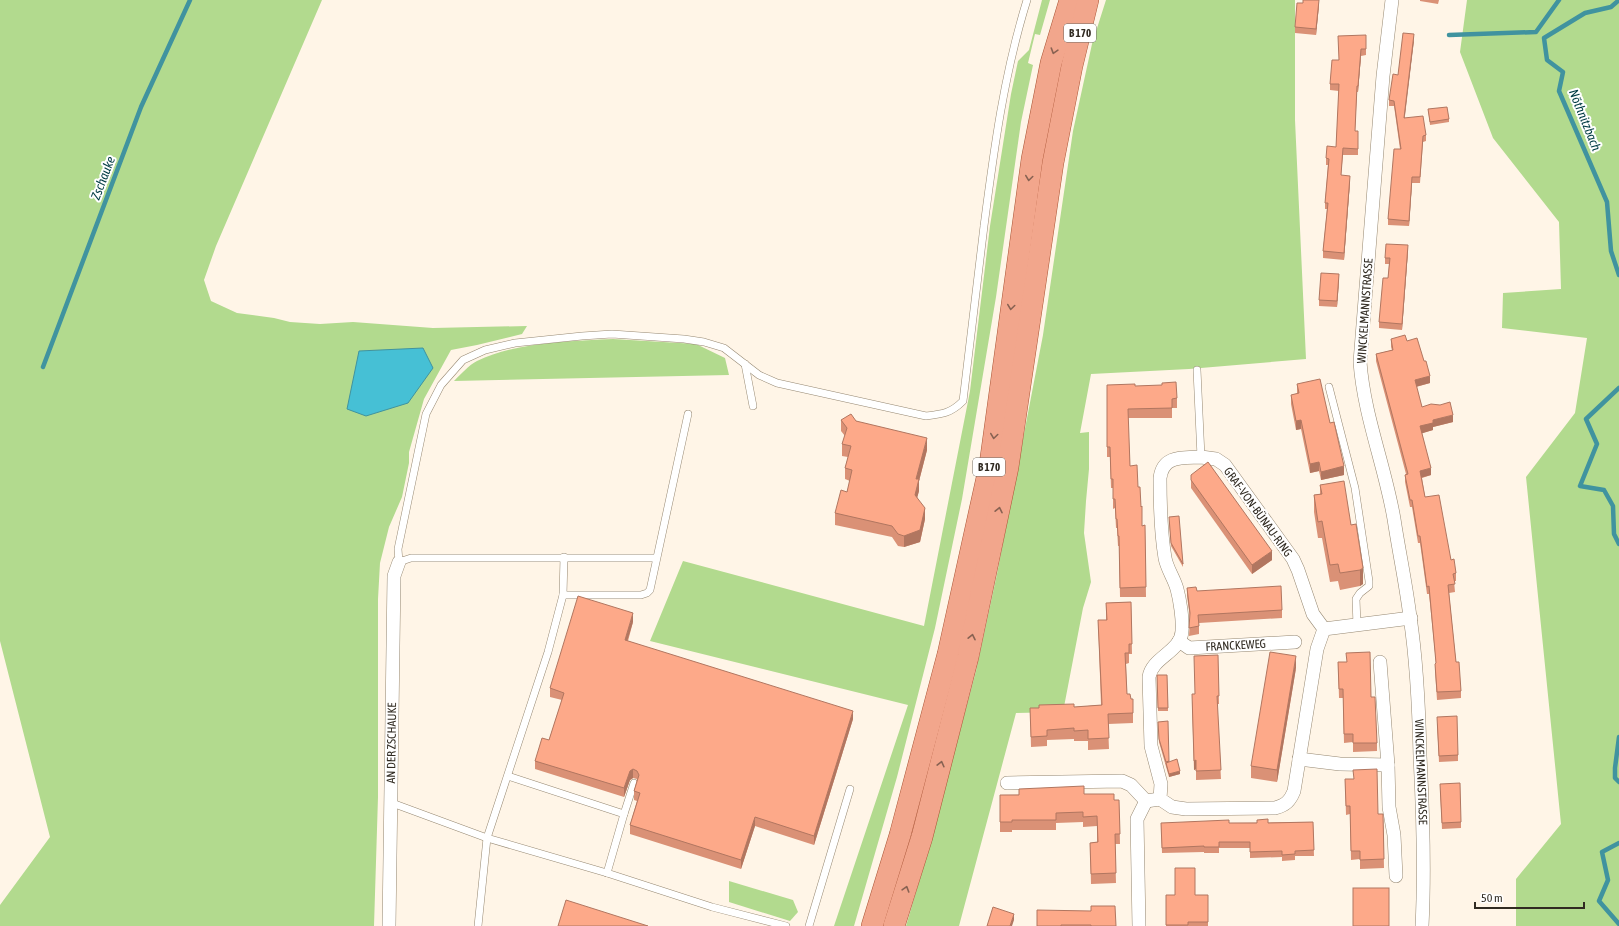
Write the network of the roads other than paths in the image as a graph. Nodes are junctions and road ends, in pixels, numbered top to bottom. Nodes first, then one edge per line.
1 (1027, 0) edge
2 (1070, 0) edge
3 (1088, 0) edge
4 (1392, 0) edge
5 (745, 364) junction
6 (1197, 370) dead end
7 (1329, 387) dead end
8 (753, 406) dead end
9 (688, 414) dead end
10 (1200, 456) junction
11 (564, 557) junction
12 (656, 558) junction
13 (399, 562) junction
14 (563, 595) junction
15 (1410, 618) junction
16 (1357, 625) junction
17 (1324, 629) junction
18 (1179, 641) junction
19 (1295, 642) dead end
20 (1380, 662) dead end
21 (1299, 759) junction
22 (1388, 765) junction
23 (508, 776) junction
24 (634, 783) dead end
25 (1007, 783) dead end
26 (850, 789) dead end
27 (1160, 799) junction
28 (1146, 801) junction
29 (392, 803) junction
30 (624, 814) junction
31 (487, 838) junction
32 (607, 873) junction
33 (1396, 876) dead end
34 (389, 926) edge
35 (478, 926) edge
36 (786, 926) edge
37 (809, 926) edge
38 (872, 926) edge
39 (894, 926) edge
40 (1139, 926) edge
41 (1422, 926) edge

1 - 5 lane
2 -> 38 main road, B 170
39 -> 3 main road, B 170
4 - 15 street, WINCKELMANNSTRASSE
5 - 8 lane
5 - 13 lane
6 - 10 lane
7 - 16 lane
9 - 12 lane
10 - 17 street, GRAF-VON-BÜNAU-RING
10 - 18 street, GRAF-VON-BÜNAU-RING
11 - 12 lane
11 - 13 lane
11 - 14 lane
12 - 14 lane
13 - 29 street, AN DER ZSCHAUKE
14 - 23 lane
15 - 16 street
15 - 41 street, WINCKELMANNSTRASSE
16 - 17 street
17 - 21 street
18 - 19 street, FRANCKEWEG
18 - 27 street
20 - 22 street
21 - 22 street
21 - 27 street
22 - 33 street
23 - 30 lane
23 - 31 lane
24 - 30 lane
25 - 28 street
26 - 37 lane
27 - 28 street
28 - 40 street
29 - 31 lane
29 - 34 street, AN DER ZSCHAUKE
30 - 32 lane
31 - 32 lane
31 - 35 lane
32 - 36 lane

